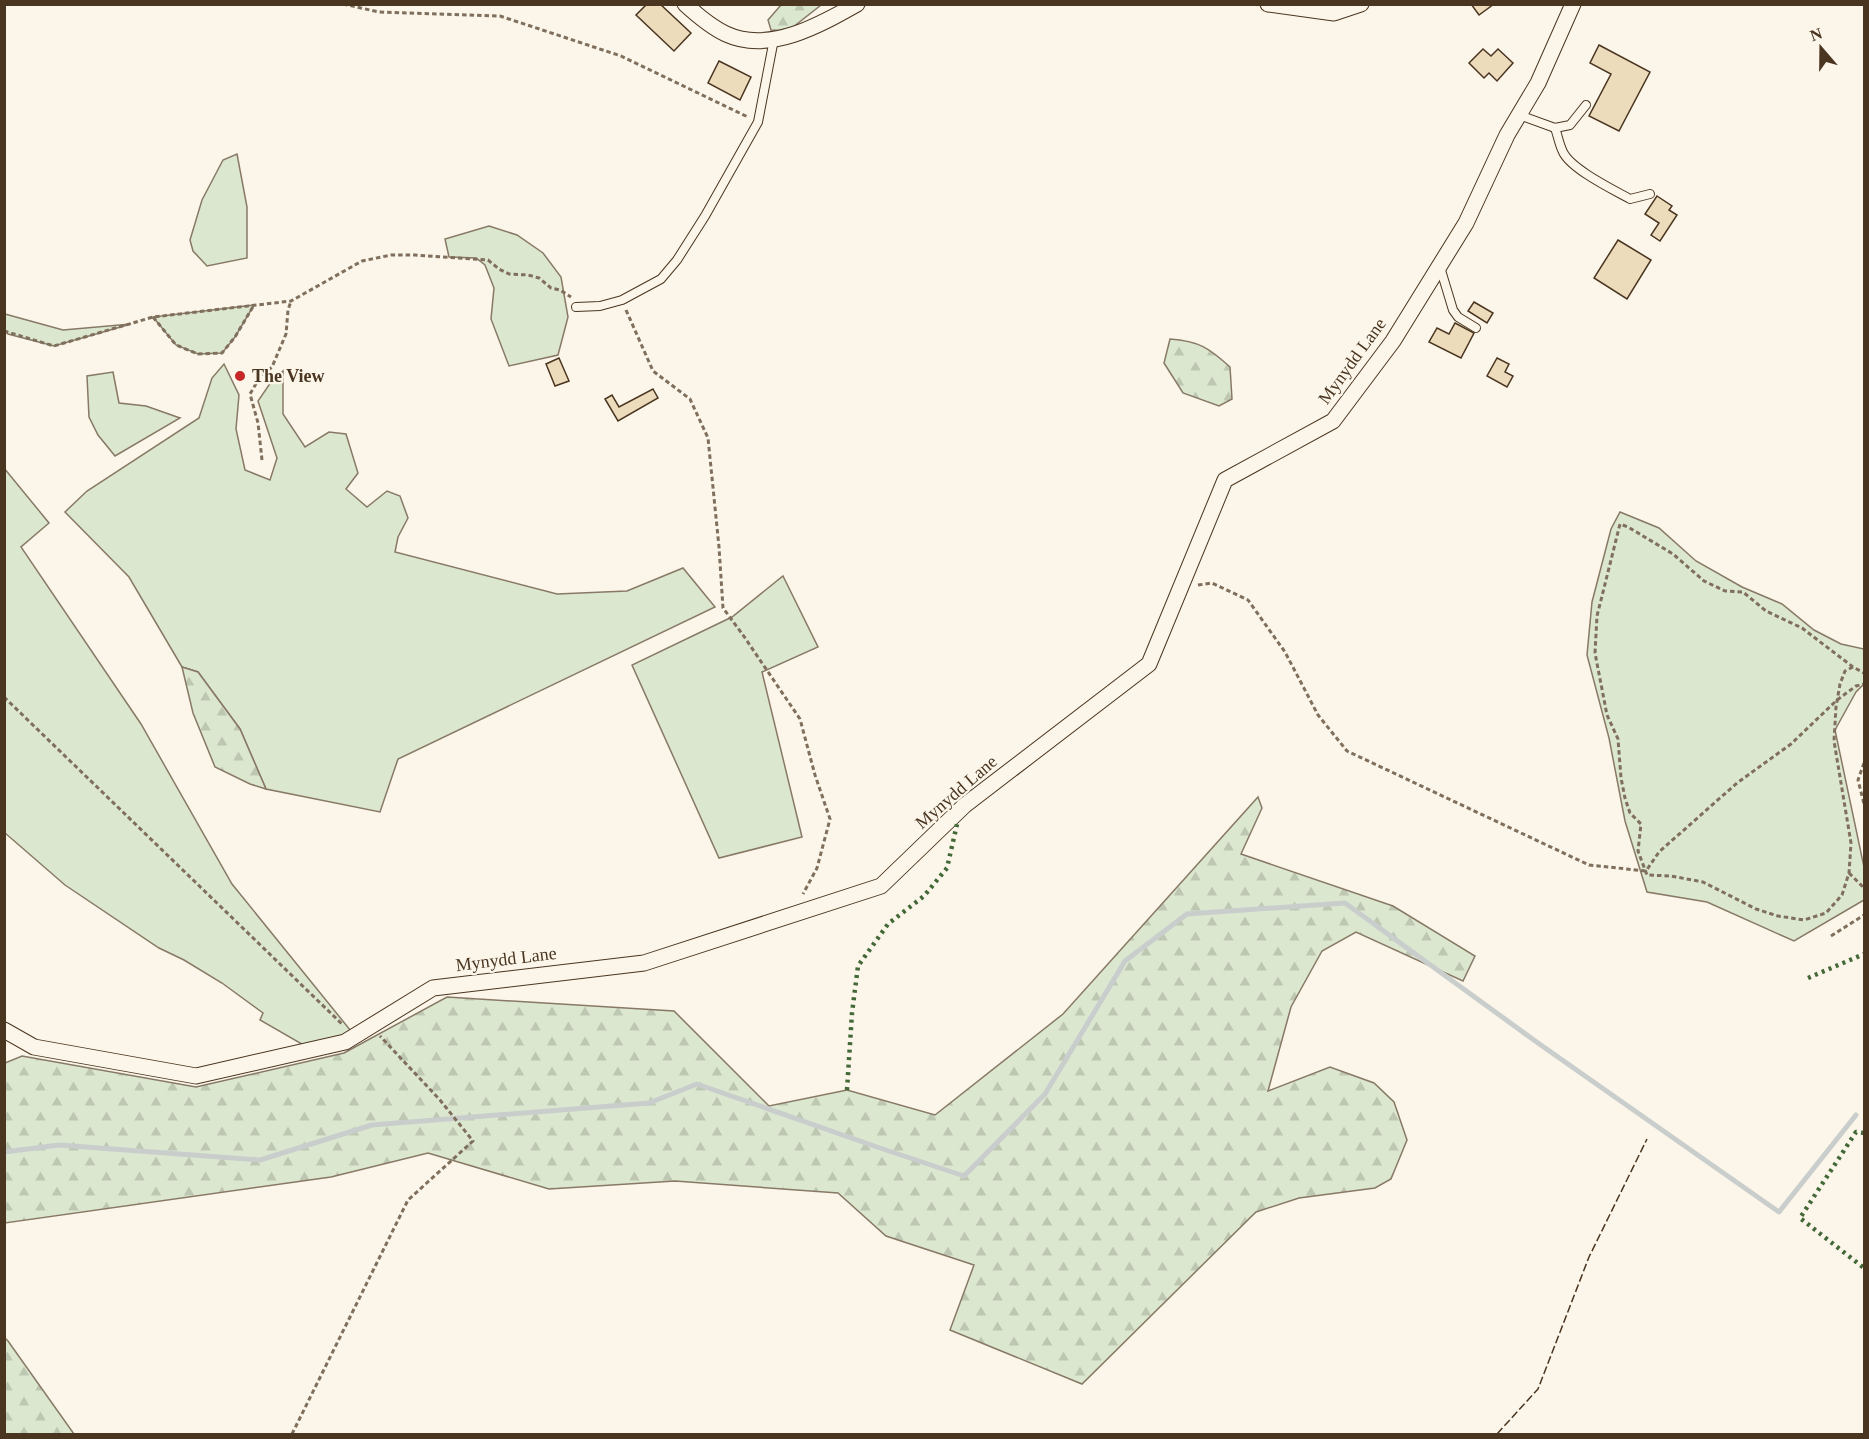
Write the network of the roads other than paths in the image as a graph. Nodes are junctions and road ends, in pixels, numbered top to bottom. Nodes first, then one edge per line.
1 (685, 4) edge
2 (857, 4) edge
3 (1268, 4) edge
4 (1361, 4) edge
5 (1573, 4) edge
6 (774, 39) junction
7 (1586, 105) dead end
8 (1519, 115) junction
9 (1555, 128) junction
10 (1650, 194) dead end
11 (1440, 265) junction
12 (576, 306) road end
13 (1476, 328) dead end
14 (4, 1030) edge

1 - 6 street
2 - 6 street
3 - 4 street
5 - 8 street, Mynydd Lane
6 - 12 lane
7 - 9 lane
8 - 9 lane
8 - 11 street, Mynydd Lane
9 - 10 lane
11 - 13 lane
11 - 14 street, Mynydd Lane

